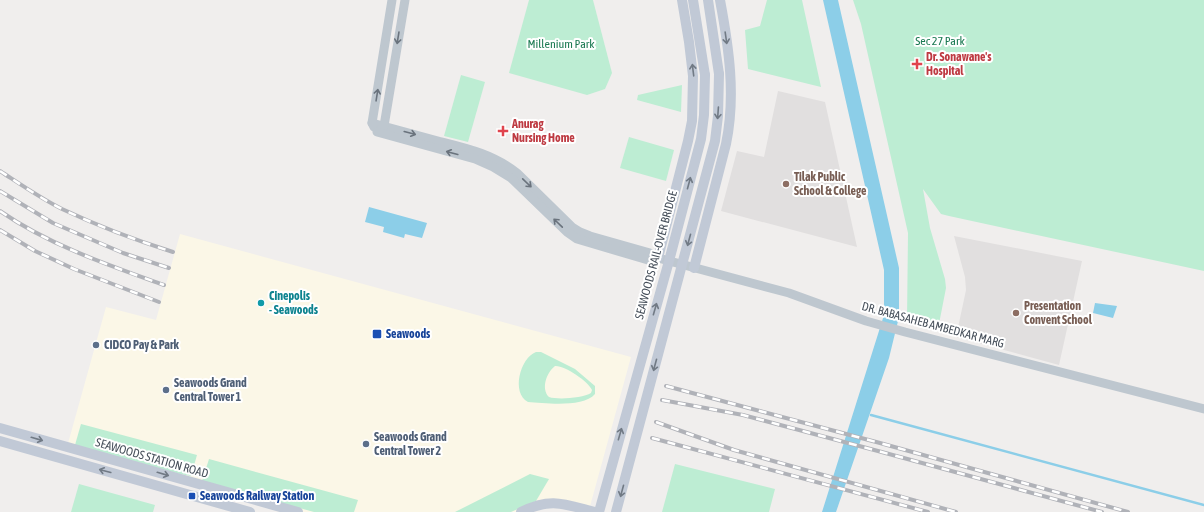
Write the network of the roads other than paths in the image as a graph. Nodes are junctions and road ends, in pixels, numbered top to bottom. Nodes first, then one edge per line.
1 (392, 0) edge
2 (404, 0) edge
3 (682, 0) edge
4 (693, 0) edge
5 (708, 0) edge
6 (720, 0) edge
7 (381, 129) junction
8 (658, 258) junction
9 (694, 268) junction
10 (1204, 409) edge
11 (0, 428) edge
12 (0, 441) edge
13 (275, 509) edge
14 (250, 512) edge
15 (298, 512) edge
16 (521, 512) edge
17 (593, 512) edge
18 (616, 512) edge

7 -> 1 street
2 -> 7 street
8 -> 3 main road
17 -> 4 main road, SEAWOODS RAIL-OVER BRIDGE, bridge
5 -> 18 main road, bridge
6 -> 9 main road
7 - 8 street, DR. BABASAHEB AMBEDKAR MARG
8 - 9 street, DR. BABASAHEB AMBEDKAR MARG
9 - 10 street, DR. BABASAHEB AMBEDKAR MARG
11 -> 13 main road, SEAWOODS STATION ROAD
14 -> 12 main road, SEAWOODS STATION ROAD
13 - 15 main road, SEAWOODS STATION ROAD
16 - 17 main road

